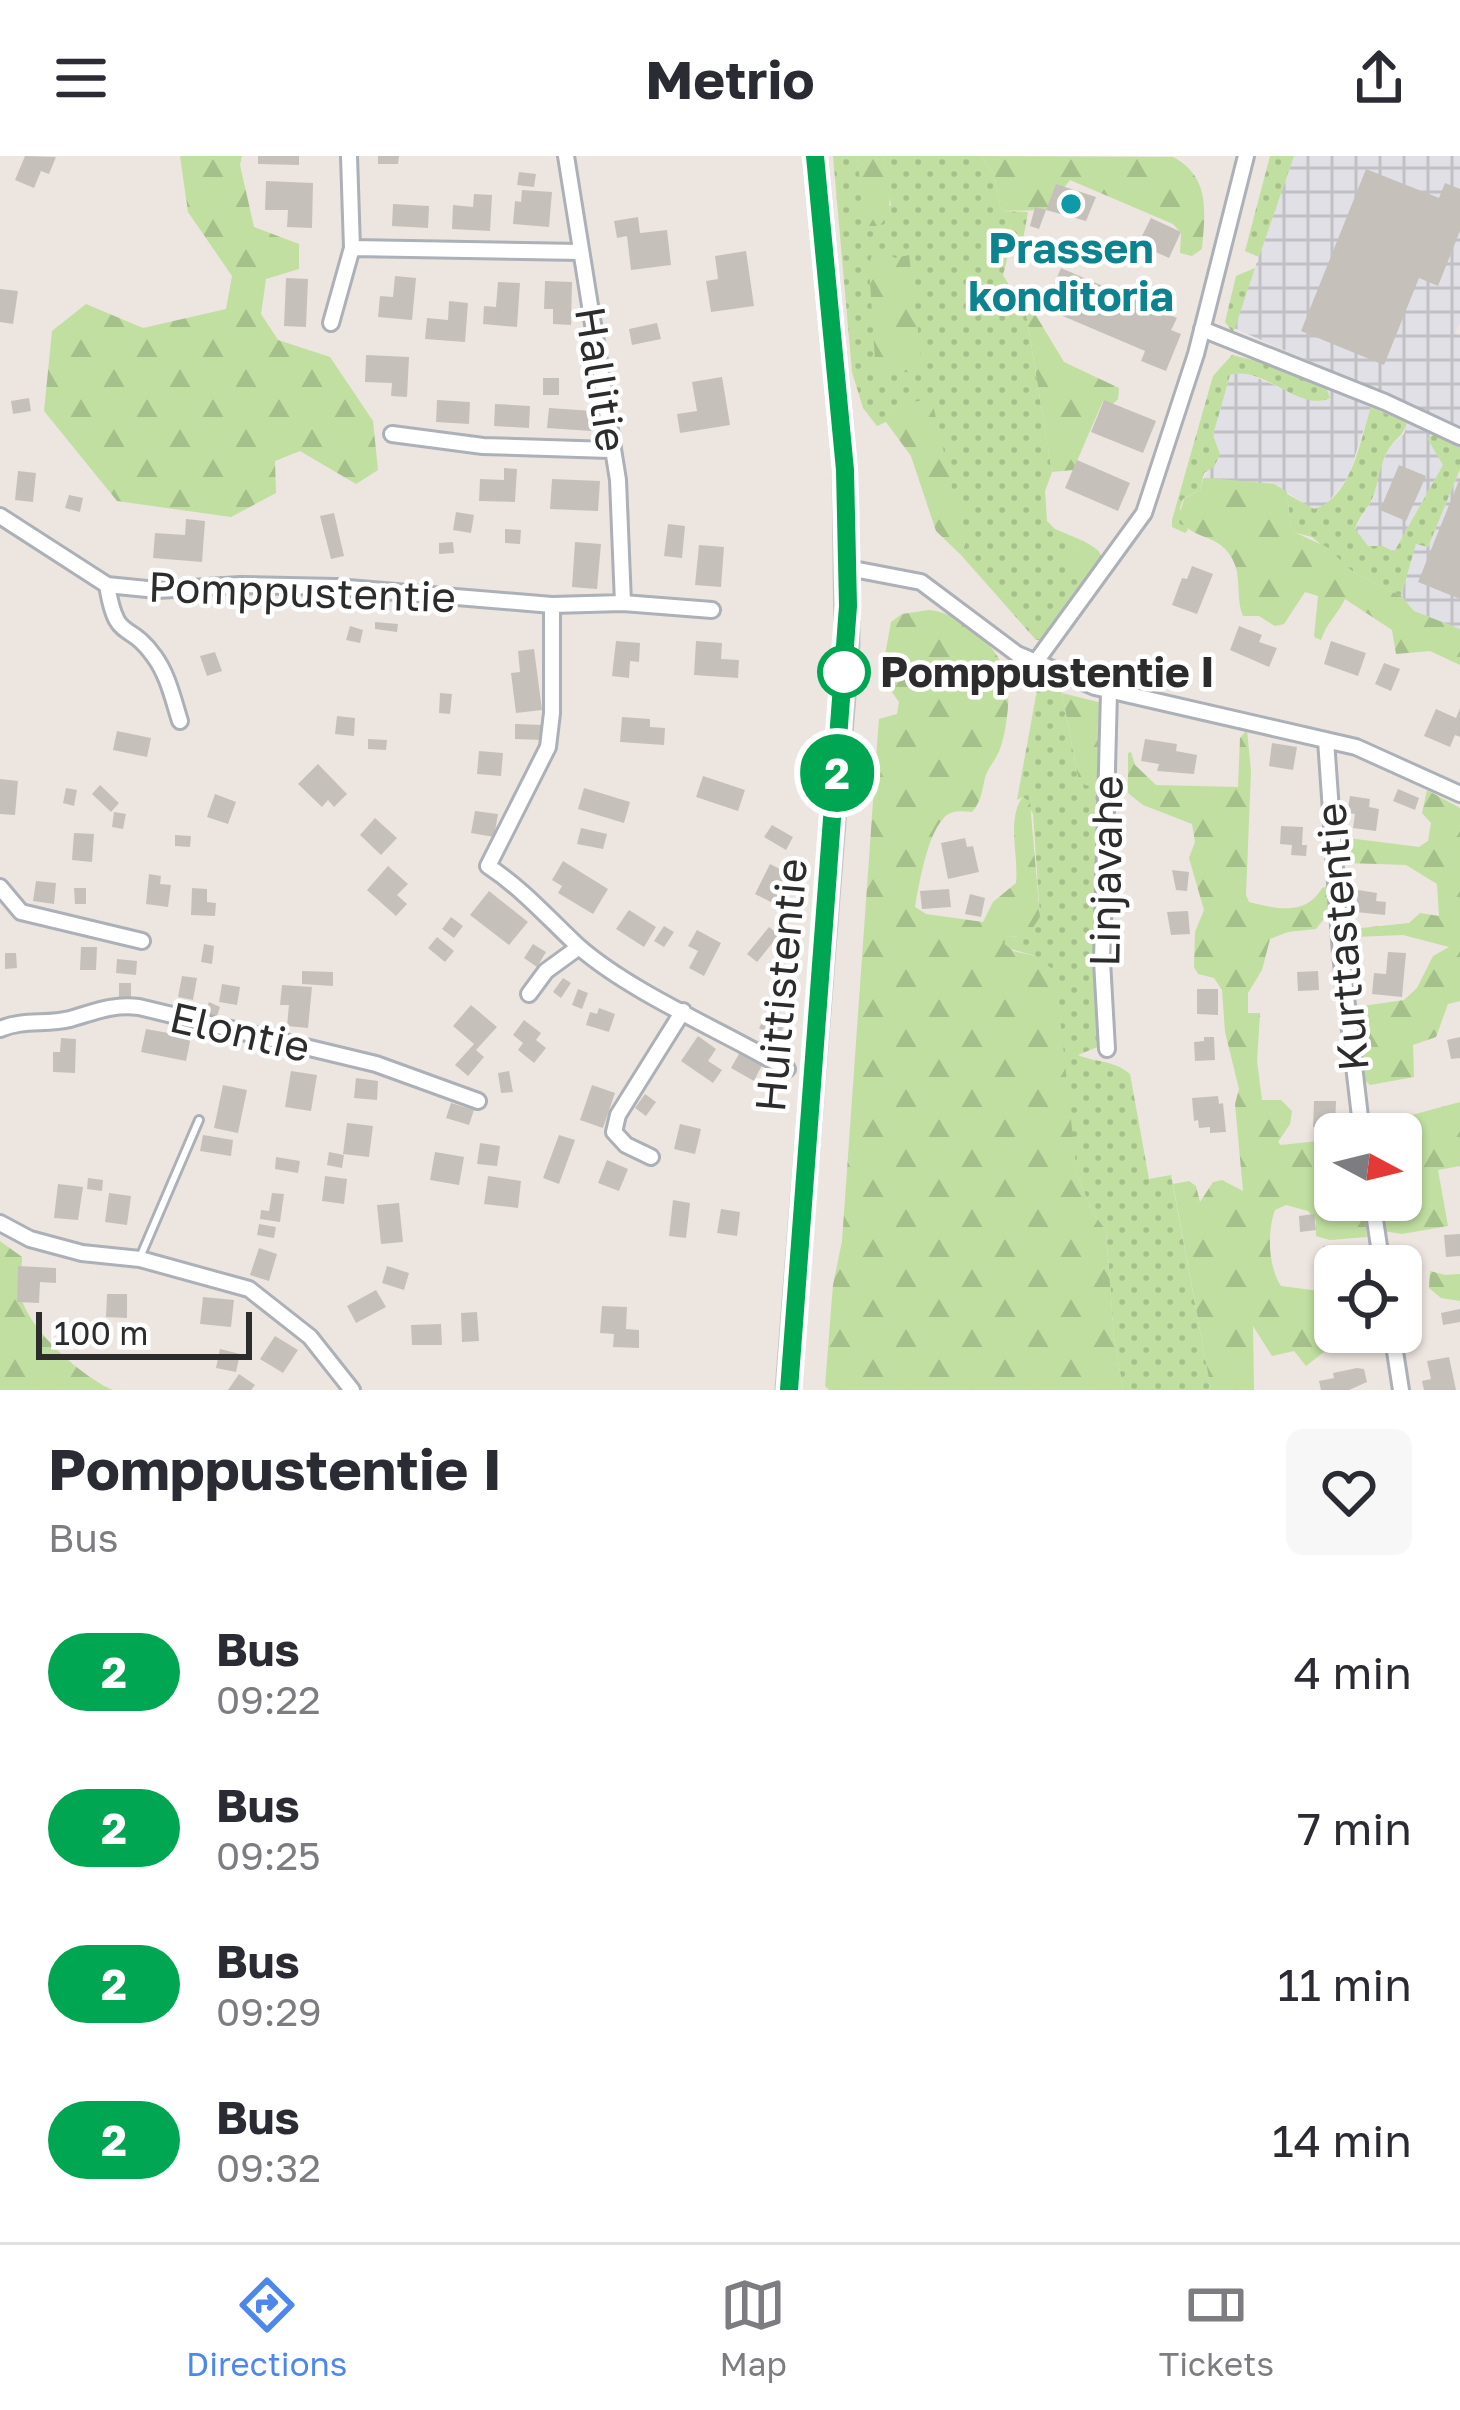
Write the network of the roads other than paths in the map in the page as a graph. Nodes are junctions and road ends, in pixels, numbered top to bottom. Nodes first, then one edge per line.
1 (349, 156) edge
2 (566, 156) edge
3 (815, 156) edge
4 (1246, 156) edge
5 (352, 248) junction
6 (581, 252) junction
7 (331, 323) dead end
8 (1202, 329) junction
9 (392, 434) dead end
10 (1460, 437) edge
11 (610, 450) junction
12 (0, 516) edge
13 (848, 568) junction
14 (107, 585) junction
15 (623, 604) junction
16 (552, 605) junction
17 (712, 610) dead end
18 (1035, 663) junction
19 (1109, 692) junction
20 (180, 722) dead end
21 (1326, 740) junction
22 (1460, 794) edge
23 (0, 887) edge
24 (142, 941) dead end
25 (579, 947) junction
26 (529, 994) dead end
27 (682, 1011) junction
28 (0, 1030) edge
29 (1107, 1049) dead end
30 (787, 1069) dead end
31 (478, 1101) dead end
32 (1360, 1113) edge
33 (199, 1120) dead end
34 (651, 1157) dead end
35 (0, 1223) edge
36 (140, 1258) junction
37 (1395, 1353) edge
38 (352, 1390) edge
39 (788, 1390) edge
40 (1401, 1390) edge

1 - 5 street
2 - 6 street, Hallitie
3 - 13 highway, Huittistentie
4 - 8 street
5 - 6 street
5 - 7 street
6 - 11 street, Hallitie
8 - 10 street
8 - 18 street
9 - 11 street
11 - 15 street, Hallitie
12 - 14 street, Pomppustentie
13 - 18 street
13 - 39 highway, Huittistentie
14 - 16 street, Pomppustentie
14 - 20 street
15 - 16 street, Pomppustentie
15 - 17 street, Pomppustentie
16 - 25 street
18 - 19 street
19 - 21 street
19 - 29 street, Linjavahe
21 - 22 street
21 - 32 street, Kurttastentie
23 - 24 street
25 - 26 street
25 - 27 street
27 - 30 street
27 - 34 street
28 - 31 street, Elontie
33 - 36 lane
35 - 36 street
36 - 38 street
37 - 40 street

